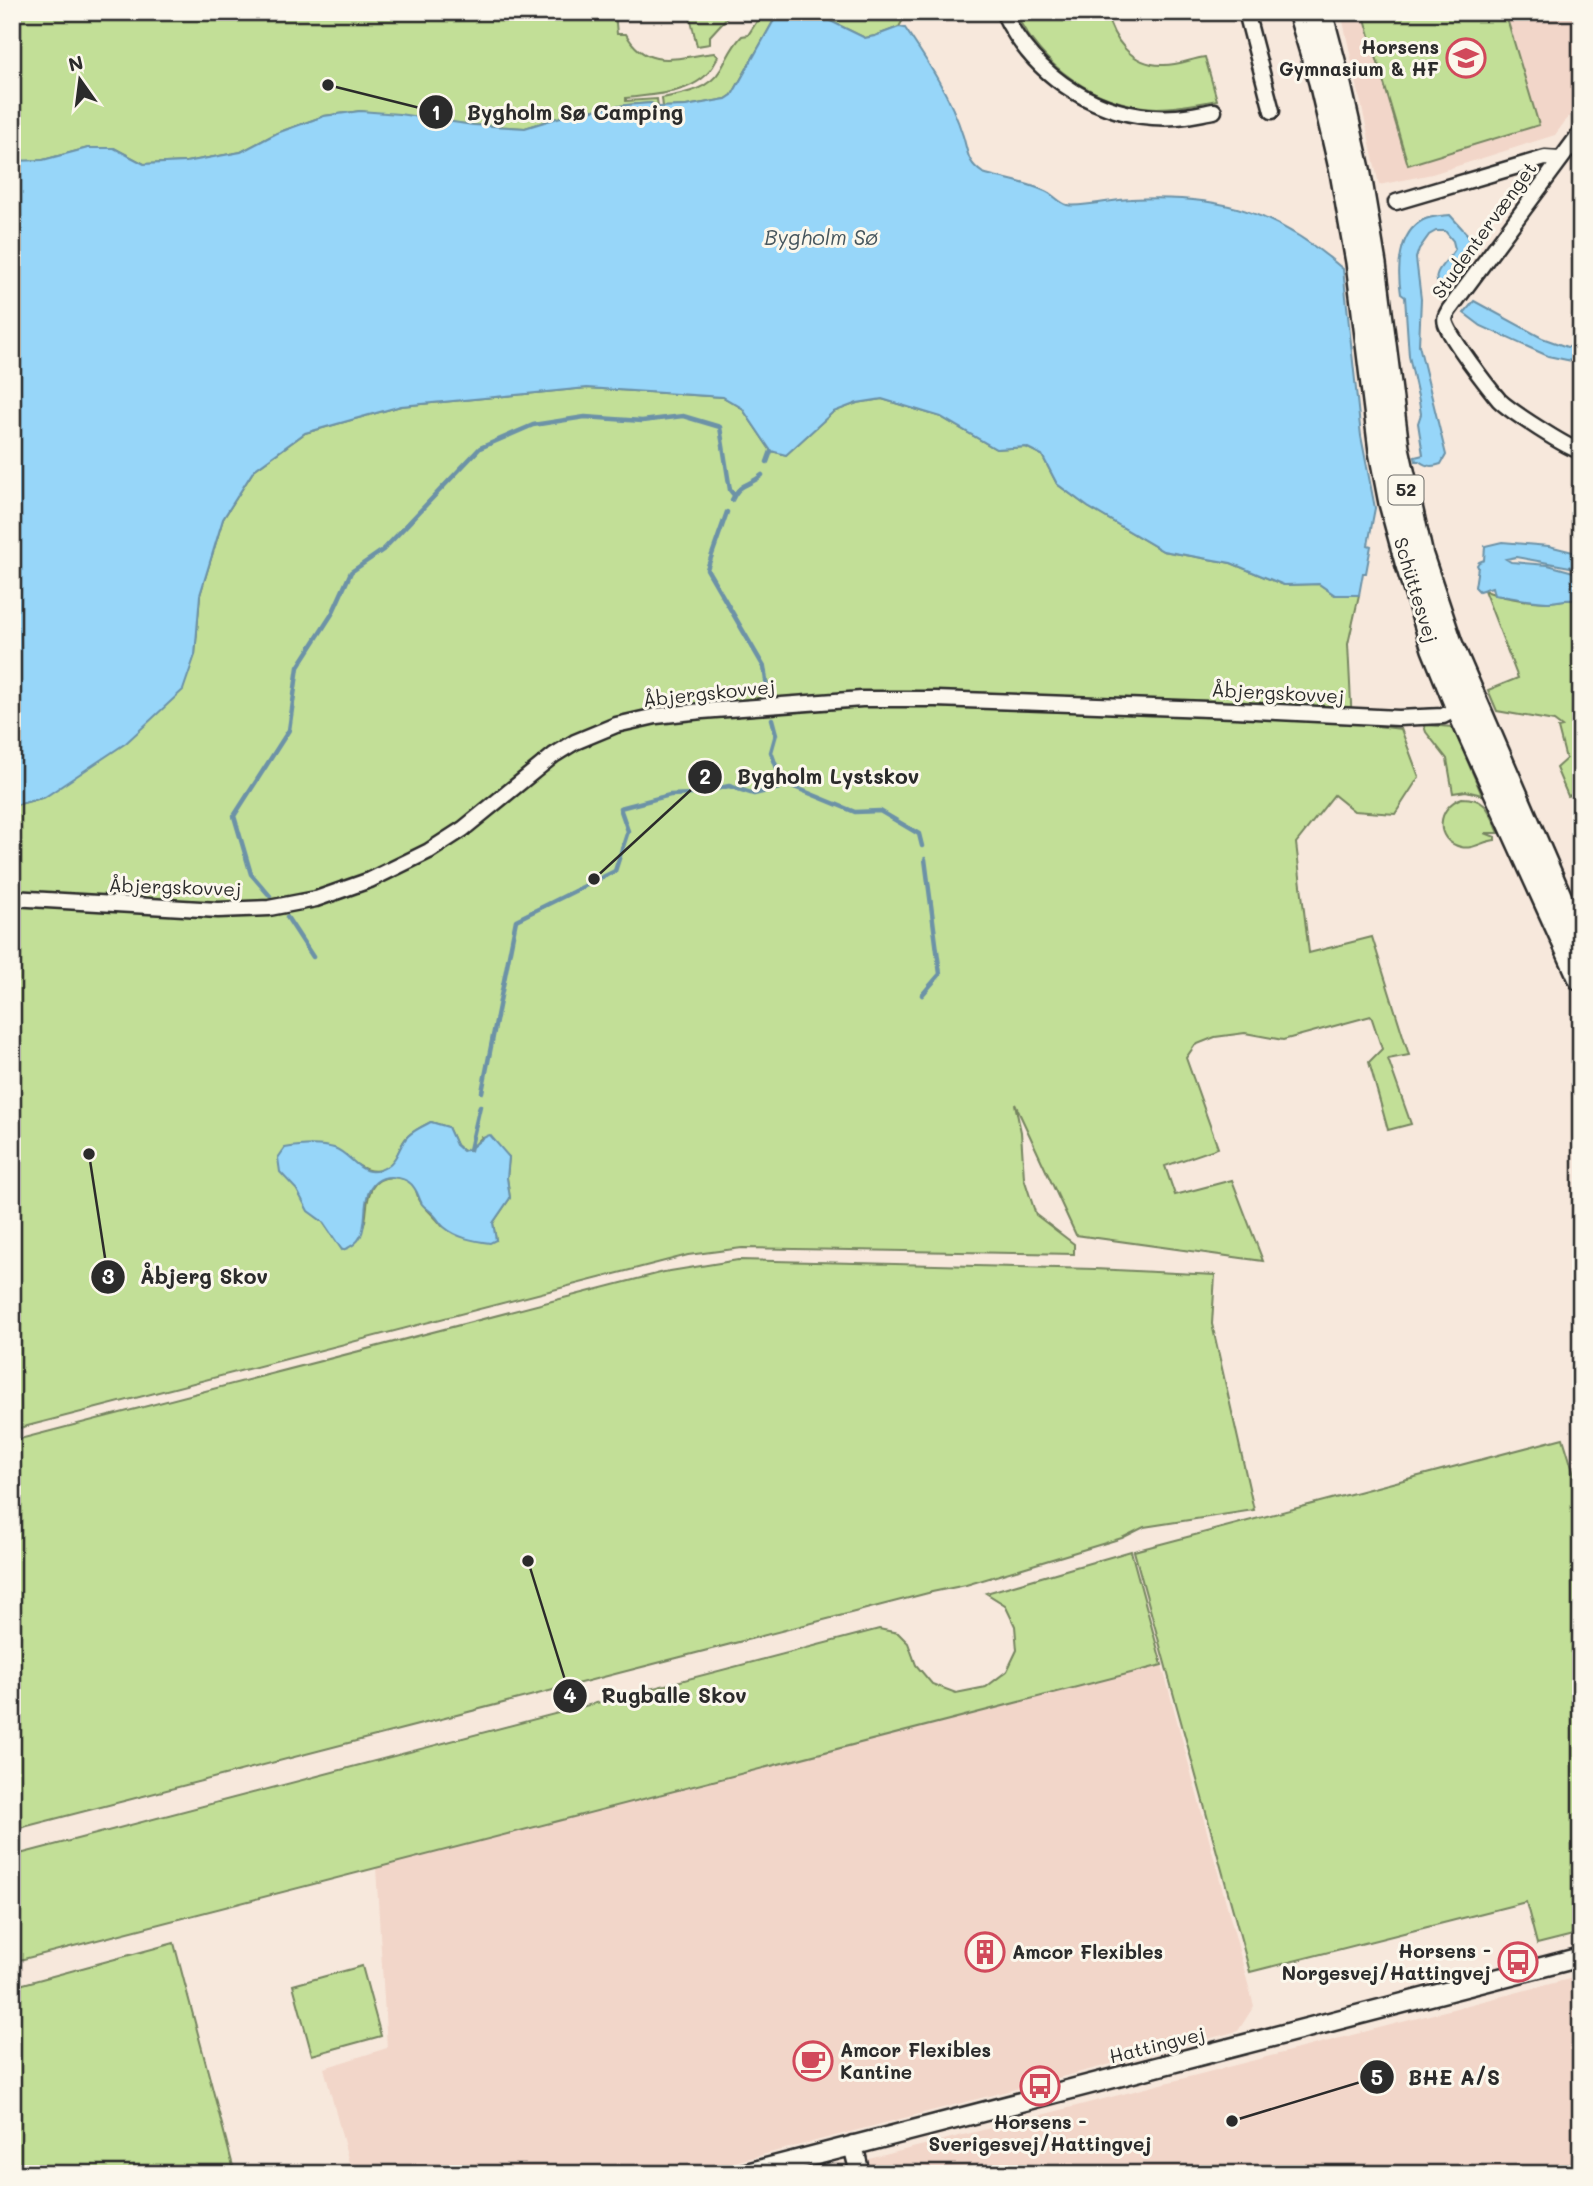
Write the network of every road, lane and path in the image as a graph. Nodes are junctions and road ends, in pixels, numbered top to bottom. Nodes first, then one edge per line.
1 (1003, 12) edge
2 (1246, 12) edge
3 (1300, 12) edge
4 (1320, 12) edge
5 (1214, 111) dead end
6 (1272, 111) dead end
7 (1581, 132) edge
8 (1560, 159) junction
9 (1396, 202) dead end
10 (1581, 451) edge
11 (1458, 708) junction
12 (12, 898) edge
13 (1581, 943) edge
14 (1581, 979) edge
15 (1581, 1957) edge
16 (853, 2146) junction
17 (743, 2174) edge
18 (860, 2174) edge

1 - 5 street
2 - 6 street
3 - 11 main road, Schüttesvej / 52
4 - 13 main road, Schüttesvej / 52
7 - 8 street, Studentervænget
8 - 9 street, Studentervænget
8 - 10 street, Studentervænget
11 - 12 street, Åbjergskovvej
11 - 14 main road, Schüttesvej / 52
15 - 16 street, Hattingvej
16 - 17 street, Hattingvej
16 - 18 street

